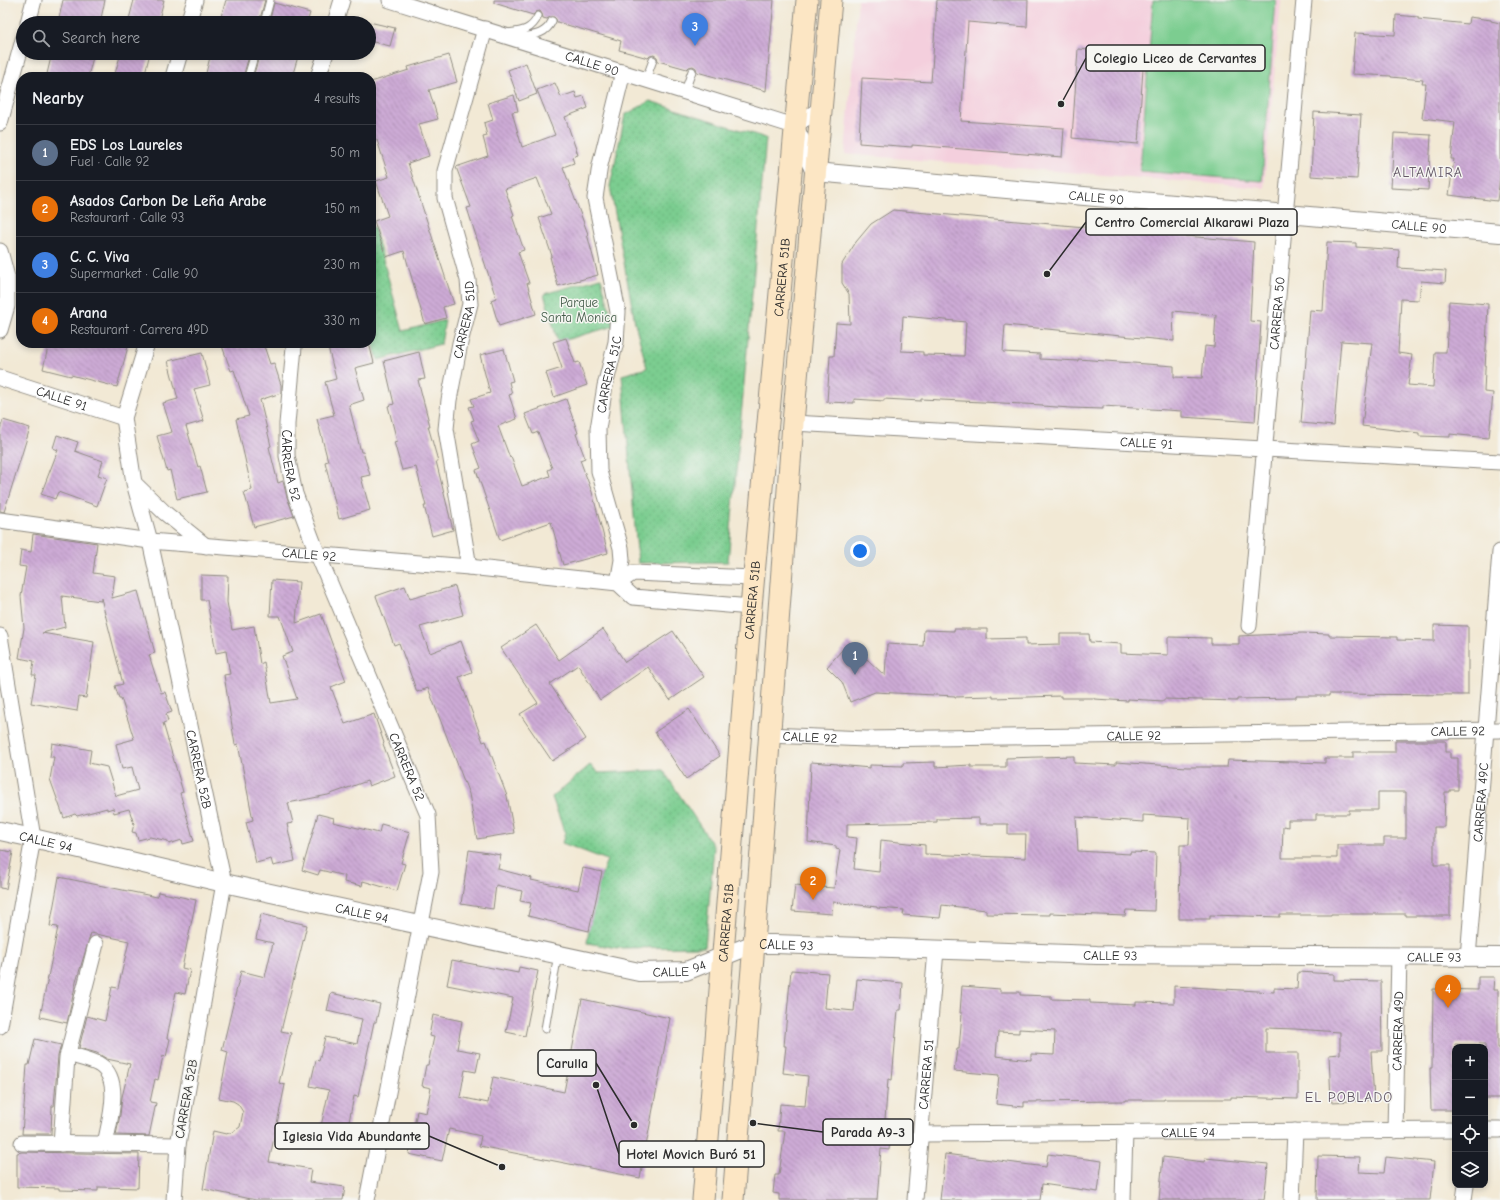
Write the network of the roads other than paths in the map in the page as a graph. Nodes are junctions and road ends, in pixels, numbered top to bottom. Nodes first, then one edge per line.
1 (34, 0) edge
2 (195, 0) edge
3 (270, 0) edge
4 (342, 0) edge
5 (390, 0) edge
6 (807, 0) edge
7 (831, 0) edge
8 (1304, 0) edge
9 (30, 16) edge
10 (190, 16) edge
11 (266, 16) edge
12 (337, 16) edge
13 (538, 16) dead end
14 (552, 21) dead end
15 (485, 30) junction
16 (500, 34) junction
17 (515, 38) junction
18 (17, 60) edge
19 (178, 60) edge
20 (253, 60) edge
21 (324, 60) edge
22 (653, 60) dead end
23 (692, 71) dead end
24 (174, 72) edge
25 (249, 72) edge
26 (320, 72) edge
27 (623, 72) junction
28 (646, 79) junction
29 (685, 91) junction
30 (820, 109) junction
31 (0, 123) edge
32 (794, 126) junction
33 (815, 172) junction
34 (1285, 214) junction
35 (1500, 233) edge
36 (0, 250) edge
37 (0, 330) edge
38 (145, 348) edge
39 (294, 348) edge
40 (0, 378) edge
41 (124, 418) junction
42 (793, 423) junction
43 (1264, 450) junction
44 (1500, 462) edge
45 (134, 483) junction
46 (0, 520) edge
47 (150, 541) junction
48 (206, 546) junction
49 (1500, 552) edge
50 (318, 555) junction
51 (469, 567) junction
52 (753, 578) junction
53 (618, 583) junction
54 (751, 607) junction
55 (1249, 626) dead end
56 (0, 636) edge
57 (1493, 730) edge
58 (768, 735) junction
59 (0, 832) edge
60 (33, 838) junction
61 (224, 883) junction
62 (421, 926) junction
63 (96, 944) dead end
64 (754, 944) junction
65 (936, 950) junction
66 (558, 954) junction
67 (1399, 956) junction
68 (723, 957) junction
69 (1500, 957) edge
70 (1468, 958) junction
71 (0, 1026) edge
72 (545, 1029) dead end
73 (68, 1054) junction
74 (1452, 1130) edge
75 (1488, 1130) edge
76 (1500, 1130) edge
77 (1295, 1131) junction
78 (1395, 1131) junction
79 (1125, 1132) junction
80 (921, 1134) junction
81 (22, 1143) dead end
82 (61, 1144) junction
83 (105, 1144) junction
84 (178, 1145) junction
85 (1466, 1188) edge
86 (174, 1200) edge
87 (367, 1200) edge
88 (703, 1200) edge
89 (733, 1200) edge
90 (915, 1200) edge
91 (1123, 1200) edge
92 (1292, 1200) edge
93 (1464, 1200) edge

1 - 9 street
2 - 10 street
3 - 11 lane
4 - 12 street
5 - 15 street, CALLE 90
6 - 32 main road, CARRERA 51B
7 - 30 main road, CARRERA 51B
8 - 34 street, CARRERA 50
13 - 16 lane
14 - 17 lane
15 - 16 street, CALLE 90
15 - 51 street, CARRERA 51D
16 - 17 street, CALLE 90
17 - 27 street, CALLE 90
18 - 31 street
19 - 24 street
20 - 25 lane
21 - 26 street
22 - 28 lane
23 - 29 lane
27 - 28 street, CALLE 90
27 - 53 street, CARRERA 51C
28 - 29 street, CALLE 90
29 - 32 street, CALLE 90
30 - 32 street
30 - 33 main road, CARRERA 51B
32 - 33 street
32 - 52 main road, CARRERA 51B
33 - 34 street, CALLE 90
33 - 42 main road, CARRERA 51B
34 - 35 street, CALLE 90
34 - 43 street, CARRERA 50
36 - 37 street
38 - 41 street, CARRERA 52B
39 - 50 street, CARRERA 52
40 - 41 street, CALLE 91
41 - 45 street, CARRERA 52B
42 - 43 street, CALLE 91
42 - 58 main road, CARRERA 51B
43 - 44 street, CALLE 91
43 - 55 street, CARRERA 50
45 - 47 street, CARRERA 52B
45 - 48 street
46 - 47 street, CALLE 92
47 - 48 street, CALLE 92
47 - 61 street, CARRERA 52B
48 - 50 street, CALLE 92
49 - 57 street, CARRERA 49C
50 - 51 street, CALLE 92
50 - 62 street, CARRERA 52
51 - 53 street, CALLE 92
52 - 53 street
52 - 54 main road, CARRERA 51B
53 - 54 street
54 - 68 main road, CARRERA 51B
56 - 60 street
57 - 58 street, CALLE 92
57 - 70 street, CARRERA 49C
58 - 64 main road, CARRERA 51B
59 - 60 street, CALLE 94
60 - 61 street, CALLE 94
60 - 71 street
61 - 62 street, CALLE 94
61 - 84 street, CARRERA 52B
62 - 66 street, CALLE 94
62 - 87 street, CARRERA 52
63 - 73 street
64 - 65 street, CALLE 93
64 - 68 street, CALLE 93
64 - 89 main road, CARRERA 51B
65 - 67 street, CALLE 93
65 - 80 street, CARRERA 51
66 - 68 street, CALLE 94
66 - 72 lane
67 - 70 street, CALLE 93
67 - 78 street, CARRERA 49D
68 - 88 main road, CARRERA 51B
69 - 70 street, CALLE 93
73 - 82 street
73 - 83 street
74 - 78 street, CALLE 94
75 - 76 street
77 - 78 street, CALLE 94
77 - 79 street, CALLE 94
77 - 92 street
79 - 80 street, CALLE 94
79 - 91 street
80 - 90 street, CARRERA 51
81 - 82 street
82 - 83 street
83 - 84 street
84 - 86 street, CARRERA 52B
85 - 93 street

